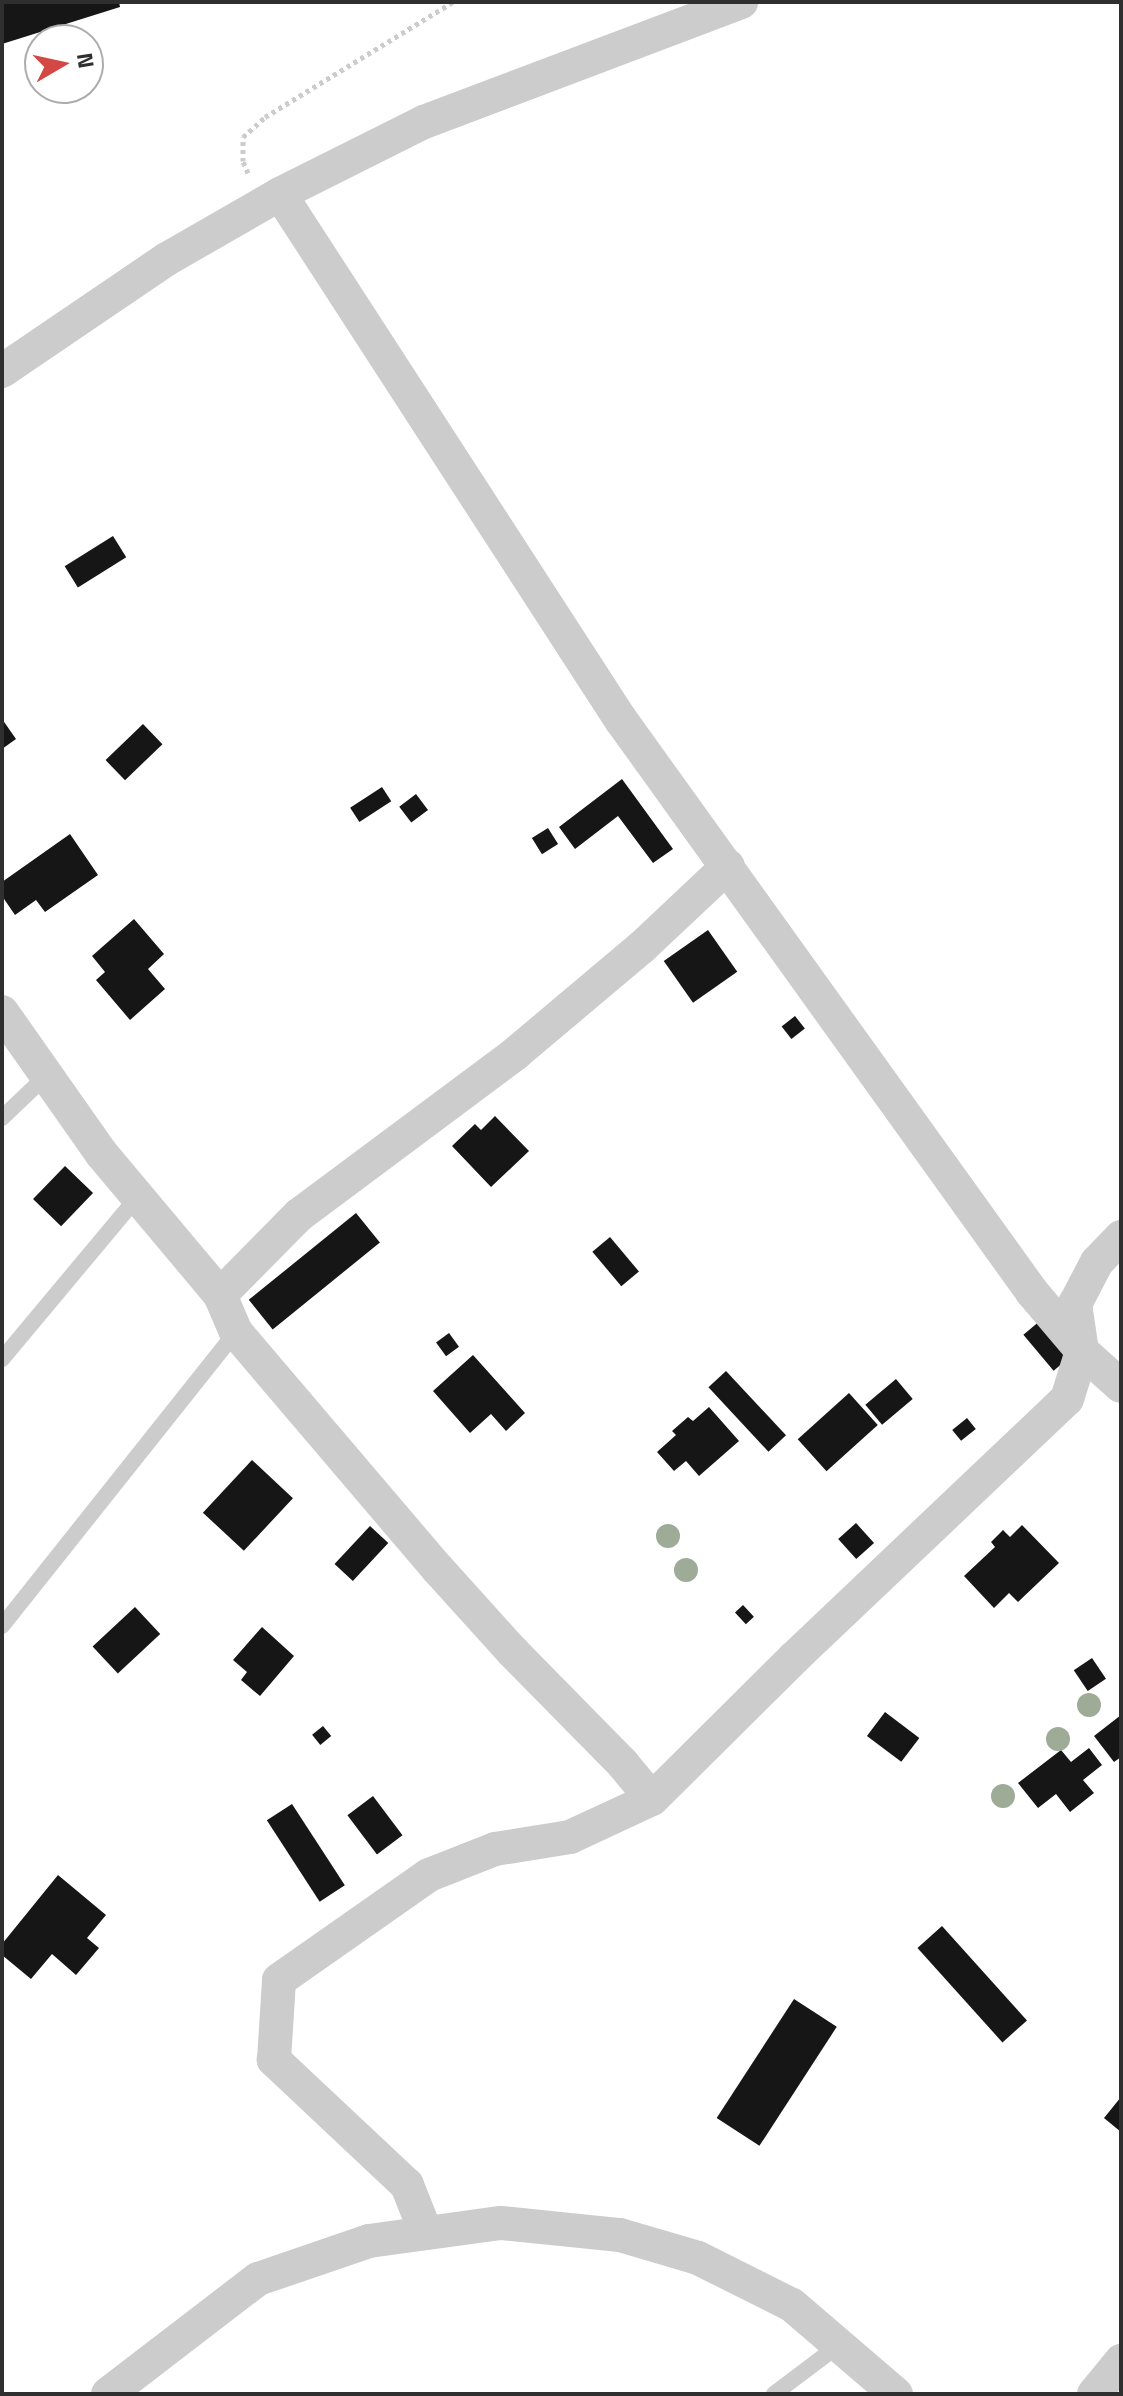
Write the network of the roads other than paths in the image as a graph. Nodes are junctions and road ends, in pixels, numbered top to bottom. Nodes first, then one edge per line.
1 (741, 2) edge
2 (272, 198) junction
3 (2, 371) edge
4 (728, 866) junction
5 (2, 1012) edge
6 (47, 1075) junction
7 (2, 1118) edge
8 (136, 1199) junction
9 (1121, 1237) edge
10 (220, 1295) junction
11 (236, 1332) junction
12 (1082, 1351) junction
13 (2, 1359) edge
14 (1121, 1386) edge
15 (2, 1626) edge
16 (652, 1799) junction
17 (426, 2233) junction
18 (839, 2345) junction
19 (1121, 2361) edge
20 (108, 2394) edge
21 (774, 2394) edge
22 (896, 2394) edge
23 (1094, 2394) edge

1 - 2 street
2 - 3 street
2 - 4 street
4 - 10 street
4 - 12 street
5 - 6 street
6 - 7 lane
6 - 8 street
8 - 10 street
8 - 13 lane
9 - 12 street
10 - 11 street
11 - 15 lane
11 - 16 street
12 - 14 street
12 - 16 street
16 - 17 street
17 - 18 street
17 - 20 street
18 - 21 lane
18 - 22 street
19 - 23 street

